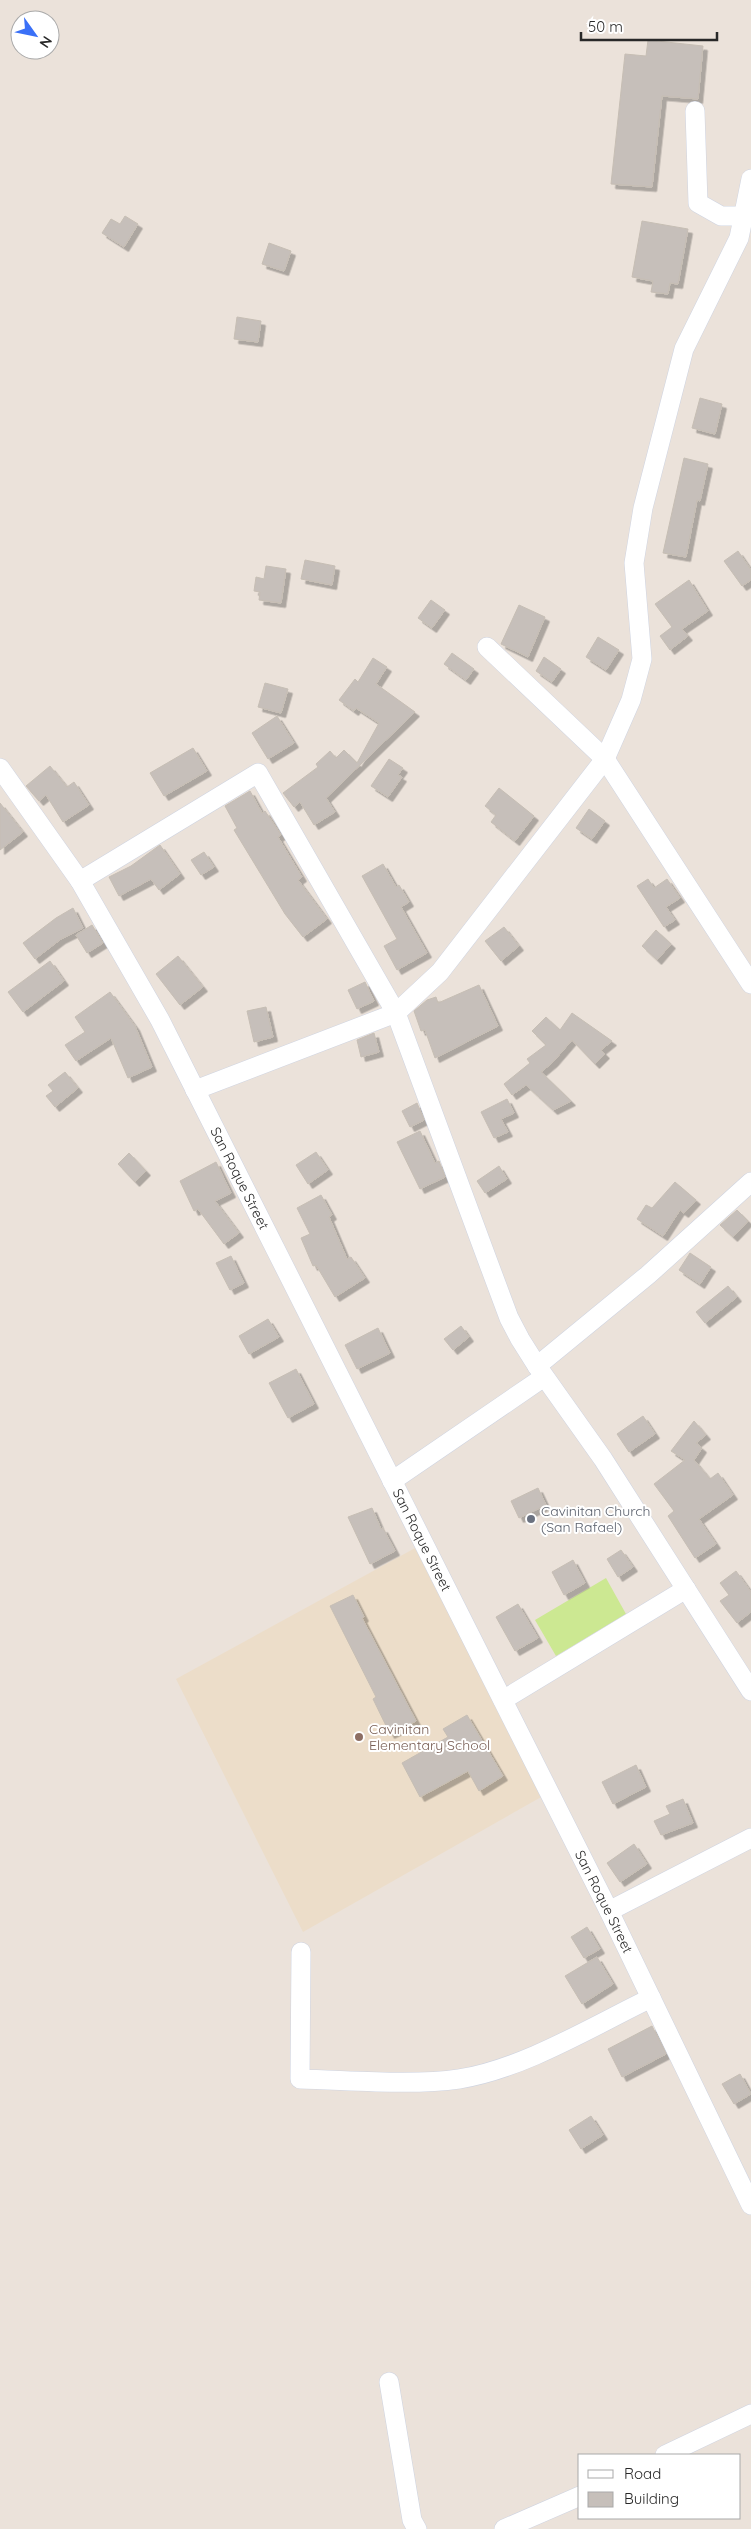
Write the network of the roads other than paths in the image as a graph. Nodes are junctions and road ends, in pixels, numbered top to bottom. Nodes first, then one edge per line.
1 (694, 111) dead end
2 (751, 179) edge
3 (743, 216) junction
4 (487, 648) dead end
5 (605, 759) junction
6 (0, 768) edge
7 (80, 881) junction
8 (751, 984) edge
9 (396, 1013) junction
10 (195, 1090) junction
11 (751, 1182) edge
12 (540, 1372) junction
13 (392, 1481) junction
14 (686, 1589) junction
15 (751, 1691) edge
16 (503, 1700) junction
17 (751, 1838) edge
18 (609, 1911) junction
19 (301, 1952) dead end
20 (651, 1998) junction
21 (751, 2205) edge
22 (389, 2382) dead end
23 (751, 2414) edge
24 (667, 2454) edge
25 (578, 2497) edge
26 (417, 2529) edge
27 (504, 2529) edge

1 - 3 street
2 - 3 street
3 - 5 street
4 - 5 street
5 - 8 street
5 - 9 street
6 - 7 street, San Roque Street
7 - 9 street
7 - 10 street, San Roque Street
9 - 10 street
9 - 12 street
10 - 13 street, San Roque Street
11 - 12 street
12 - 13 street
12 - 14 street
13 - 16 street, San Roque Street
14 - 15 street
14 - 16 street
16 - 18 street, San Roque Street
17 - 18 street
18 - 20 street, San Roque Street
19 - 20 street
20 - 21 street, San Roque Street
22 - 26 street
23 - 24 street
25 - 27 street

